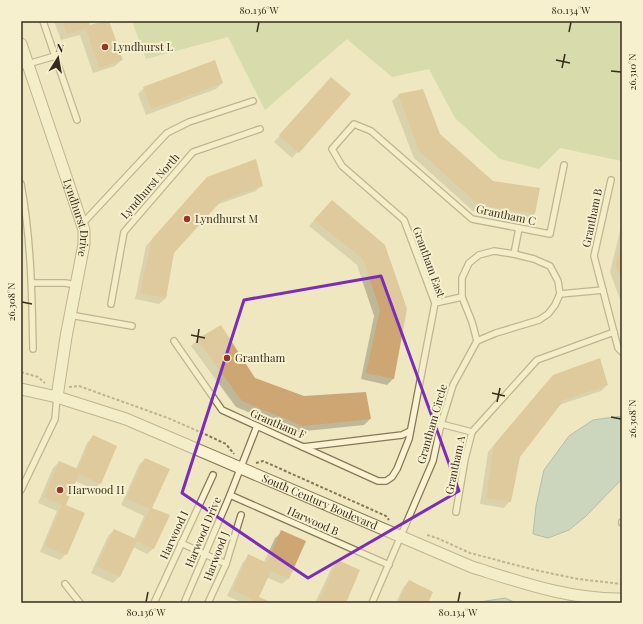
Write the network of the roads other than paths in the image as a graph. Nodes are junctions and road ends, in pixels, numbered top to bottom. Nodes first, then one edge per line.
1 (43, 21) edge
2 (21, 44) edge
3 (55, 56) junction
4 (25, 65) edge
5 (253, 101) dead end
6 (77, 120) dead end
7 (260, 129) dead end
8 (371, 131) joint
9 (564, 165) dead end
10 (611, 180) dead end
11 (21, 184) edge
12 (82, 224) junction
13 (519, 228) junction
14 (514, 254) junction
15 (32, 283) junction
16 (76, 285) junction
17 (603, 290) junction
18 (560, 294) junction
19 (462, 297) junction
20 (111, 304) dead end
21 (435, 304) junction
22 (70, 315) junction
23 (132, 326) dead end
24 (614, 332) junction
25 (174, 341) dead end
26 (477, 341) junction
27 (33, 349) dead end
28 (622, 352) edge
29 (21, 389) edge
30 (57, 397) junction
31 (441, 424) junction
32 (257, 426) junction
33 (410, 431) junction
34 (472, 432) junction
35 (303, 447) junction
36 (240, 469) junction
37 (213, 475) dead end
38 (21, 490) edge
39 (230, 495) junction
40 (456, 512) dead end
41 (241, 515) dead end
42 (401, 536) junction
43 (182, 543) junction
44 (205, 554) junction
45 (226, 564) junction
46 (389, 564) junction
47 (65, 584) dead end
48 (616, 600) edge
49 (80, 603) edge
50 (154, 603) edge
51 (184, 603) edge
52 (208, 603) edge
53 (372, 603) edge

1 - 3 lane
2 - 4 street, Lyndhurst Drive
3 - 4 lane
3 - 6 lane
4 - 12 street, Lyndhurst Drive
5 - 12 lane
7 - 20 lane, Lyndhurst North
8 - 13 lane, Grantham C
8 - 21 lane, Grantham East
9 - 13 lane, Grantham C
10 - 17 lane, Grantham B
11 - 15 lane
12 - 16 street, Lyndhurst Drive
13 - 14 lane
14 - 18 lane
14 - 19 lane
15 - 16 lane
15 - 27 lane
16 - 22 street, Lyndhurst Drive
17 - 18 lane
17 - 24 lane, Grantham B
18 - 26 lane
19 - 21 lane
19 - 26 lane
21 - 33 lane, Grantham East
22 - 23 lane
22 - 30 street, Lyndhurst Drive
24 - 28 lane, Grantham B
24 - 34 lane, Grantham A
25 - 32 lane, Grantham F
26 - 31 lane, Grantham Circle
29 - 30 street, South Century Boulevard
30 - 36 street, South Century Boulevard
30 - 38 lane
31 - 34 lane
31 - 42 lane, Grantham Circle
32 - 35 lane, Grantham F
32 - 36 lane, Harwood Drive
33 - 35 lane, Grantham F
33 - 35 lane, Grantham East
34 - 40 lane, Grantham A
36 - 39 lane, Harwood Drive
36 - 42 street, South Century Boulevard
37 - 43 lane, Harwood I
39 - 44 lane, Harwood Drive
39 - 46 lane, Harwood B
41 - 45 lane, Harwood J
42 - 46 lane, Grantham Circle
42 - 48 street, South Century Boulevard
43 - 44 lane
43 - 50 lane, Harwood I
44 - 45 lane
44 - 51 lane, Harwood Drive
45 - 52 lane, Harwood J
46 - 53 lane, Grantham Circle
47 - 49 lane

